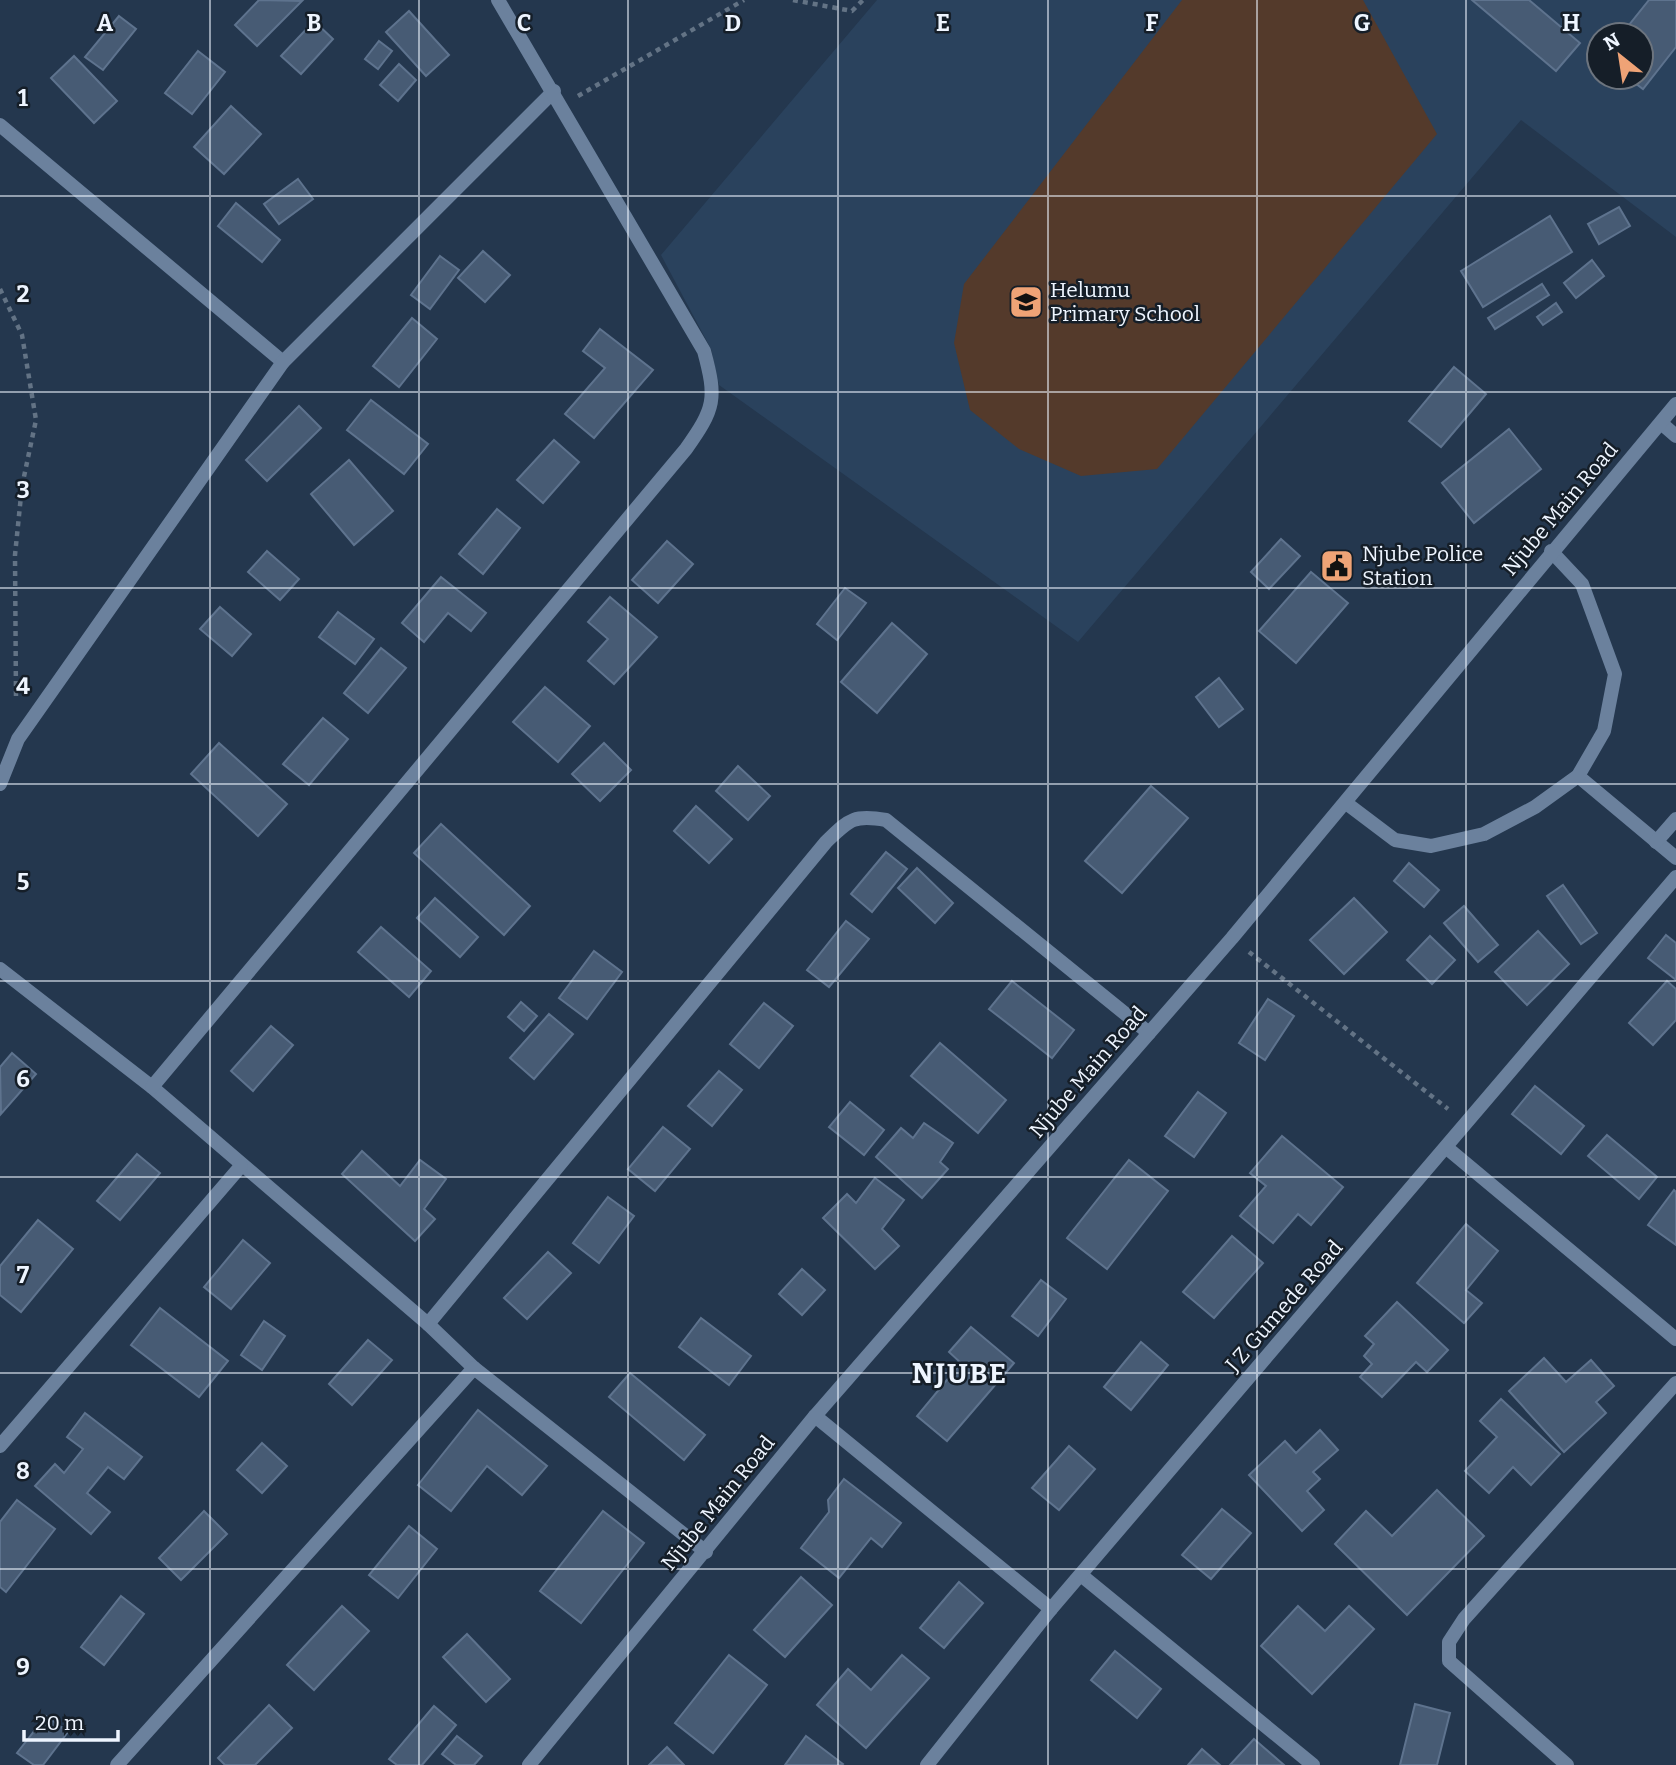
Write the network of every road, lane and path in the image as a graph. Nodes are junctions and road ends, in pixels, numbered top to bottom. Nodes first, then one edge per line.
1 (498, 0) edge
2 (744, 0) edge
3 (793, 0) edge
4 (863, 0) edge
5 (554, 92) junction
6 (561, 105) junction
7 (0, 125) edge
8 (0, 289) edge
9 (283, 362) junction
10 (1676, 404) edge
11 (1661, 423) junction
12 (1676, 436) edge
13 (1551, 551) junction
14 (18, 739) junction
15 (1578, 776) junction
16 (0, 784) edge
17 (1346, 803) junction
18 (1676, 819) edge
19 (1656, 842) junction
20 (1676, 858) edge
21 (1676, 877) edge
22 (1232, 938) junction
23 (1, 973) edge
24 (1149, 1033) junction
25 (152, 1087) junction
26 (1467, 1125) junction
27 (1447, 1148) junction
28 (241, 1166) junction
29 (428, 1324) junction
30 (1676, 1339) edge
31 (474, 1368) junction
32 (1676, 1383) edge
33 (815, 1416) junction
34 (0, 1447) edge
35 (706, 1552) junction
36 (1081, 1575) junction
37 (1051, 1609) junction
38 (117, 1765) edge
39 (529, 1765) edge
40 (927, 1765) edge
41 (1313, 1765) edge
42 (1567, 1765) edge

1 - 5 street
2 - 6 path
3 - 4 path
5 - 6 street
5 - 9 street
6 - 25 street
7 - 9 street
8 - 14 path
9 - 14 street
10 - 11 street, Njube Main Road
11 - 12 street
11 - 13 street, Njube Main Road
13 - 15 street
13 - 17 street, Njube Main Road
14 - 16 street
15 - 17 street
15 - 19 street
17 - 22 street, Njube Main Road
18 - 19 street
19 - 20 street
21 - 26 street, J Z Gumede Road
22 - 24 street, Njube Main Road
22 - 26 path
23 - 25 street
24 - 29 street
24 - 33 street, Njube Main Road
25 - 28 street
26 - 27 street, J Z Gumede Road
27 - 30 street
27 - 36 street, J Z Gumede Road
28 - 29 street
28 - 34 street
29 - 31 street
31 - 35 street
31 - 38 street
32 - 42 street
33 - 35 street, Njube Main Road
33 - 37 street
35 - 39 street, Njube Main Road
36 - 37 street, J Z Gumede Road
36 - 41 street
37 - 40 street, J Z Gumede Road

